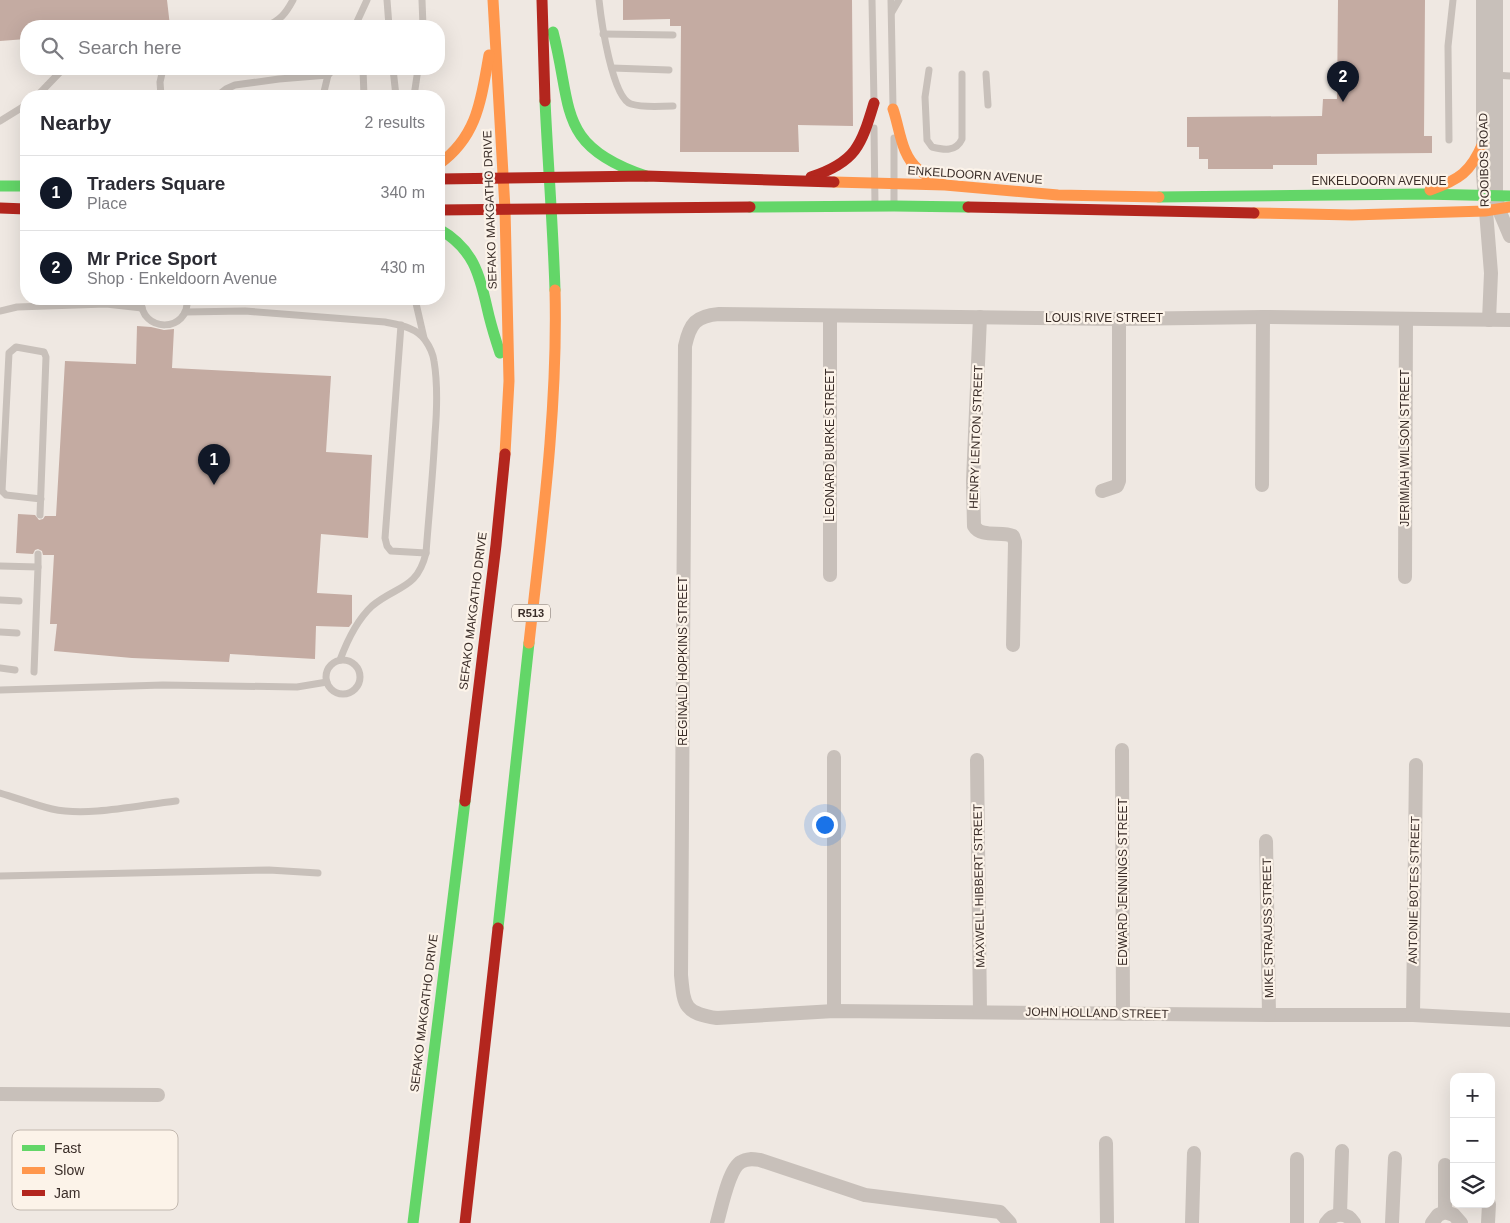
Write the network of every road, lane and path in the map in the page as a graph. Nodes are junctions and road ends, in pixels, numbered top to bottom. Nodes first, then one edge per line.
1 (294, 0) edge
2 (367, 0) edge
3 (387, 0) edge
4 (422, 0) edge
5 (493, 0) edge
6 (542, 0) edge
7 (599, 0) edge
8 (872, 0) edge
9 (891, 0) edge
10 (900, 0) edge
11 (1453, 0) edge
12 (1483, 0) edge
13 (1496, 0) edge
14 (891, 13) junction
15 (278, 20) edge
16 (358, 20) edge
17 (389, 20) edge
18 (423, 20) edge
19 (495, 25) junction
20 (603, 34) junction
21 (672, 35) dead end
22 (612, 68) junction
23 (669, 70) dead end
24 (929, 70) dead end
25 (962, 74) dead end
26 (986, 74) dead end
27 (57, 75) edge
28 (162, 75) edge
29 (328, 75) joint
30 (363, 75) edge
31 (394, 75) edge
32 (417, 75) edge
33 (1497, 76) edge
34 (43, 90) edge
35 (161, 90) edge
36 (225, 90) edge
37 (324, 90) edge
38 (364, 90) edge
39 (395, 90) edge
40 (415, 90) edge
41 (874, 103) junction
42 (988, 105) dead end
43 (673, 106) dead end
44 (20, 109) edge
45 (893, 109) junction
46 (0, 121) edge
47 (1449, 140) dead end
48 (1483, 143) junction
49 (445, 159) edge
50 (646, 176) junction
51 (504, 178) junction
52 (548, 178) junction
53 (445, 179) edge
54 (795, 181) junction
55 (875, 183) junction
56 (894, 183) junction
57 (945, 185) junction
58 (0, 186) edge
59 (20, 186) edge
60 (1422, 194) junction
61 (1497, 196) edge
62 (875, 206) junction
63 (894, 206) junction
64 (0, 208) edge
65 (20, 209) edge
66 (551, 209) junction
67 (1498, 209) edge
68 (445, 210) edge
69 (505, 210) junction
70 (445, 232) edge
71 (1510, 236) edge
72 (76, 305) edge
73 (115, 305) edge
74 (142, 305) edge
75 (186, 305) edge
76 (416, 305) edge
77 (142, 308) junction
78 (0, 310) edge
79 (185, 312) junction
80 (830, 316) junction
81 (980, 317) junction
82 (1263, 317) junction
83 (699, 319) joint
84 (1120, 319) junction
85 (1406, 319) junction
86 (1489, 320) junction
87 (1510, 320) edge
88 (401, 325) junction
89 (424, 338) junction
90 (508, 381) junction
91 (3, 394) edge
92 (1262, 485) dead end
93 (1102, 491) dead end
94 (41, 499) junction
95 (40, 515) dead end
96 (426, 553) junction
97 (38, 554) dead end
98 (0, 566) edge
99 (38, 567) junction
100 (830, 575) dead end
101 (1405, 577) dead end
102 (0, 600) edge
103 (19, 601) dead end
104 (0, 632) edge
105 (17, 633) dead end
106 (1012, 645) dead end
107 (340, 660) junction
108 (0, 668) edge
109 (15, 670) dead end
110 (34, 672) dead end
111 (327, 682) junction
112 (0, 690) edge
113 (1122, 750) dead end
114 (834, 757) dead end
115 (977, 760) dead end
116 (1416, 766) dead end
117 (0, 793) edge
118 (176, 801) dead end
119 (1266, 841) dead end
120 (318, 873) dead end
121 (0, 876) edge
122 (687, 1006) joint
123 (834, 1011) junction
124 (980, 1012) junction
125 (1123, 1014) junction
126 (1412, 1015) junction
127 (1269, 1016) junction
128 (1510, 1020) edge
129 (0, 1094) edge
130 (158, 1095) dead end
131 (1106, 1143) dead end
132 (1342, 1151) dead end
133 (1194, 1153) dead end
134 (1395, 1158) dead end
135 (1297, 1159) dead end
136 (1445, 1165) dead end
137 (1489, 1208) edge
138 (1446, 1212) junction
139 (1340, 1214) junction
140 (413, 1223) edge
141 (465, 1223) edge
142 (717, 1223) edge
143 (1010, 1223) edge
144 (1107, 1223) edge
145 (1192, 1223) edge
146 (1297, 1223) edge
147 (1326, 1223) edge
148 (1354, 1223) edge
149 (1392, 1223) edge
150 (1432, 1223) edge
151 (1461, 1223) edge
152 (1488, 1223) edge

1 - 15 lane
2 - 16 lane
3 - 17 lane
4 - 18 lane
5 - 19 main road, SEFAKO MAKGATHO DRIVE
6 - 50 main road
6 - 52 main road, R513
7 - 20 lane
8 - 41 lane
9 - 14 lane
10 - 14 lane
11 - 47 lane
12 - 33 street, ROOIBOS ROAD
13 - 33 street, ROOIBOS ROAD
14 - 45 lane
19 - 49 main road
19 - 51 main road, SEFAKO MAKGATHO DRIVE
20 - 21 lane
20 - 22 lane
22 - 23 lane
22 - 43 lane
24 - 25 lane
26 - 42 lane
27 - 34 lane
28 - 35 lane
29 - 36 lane
29 - 37 lane
30 - 38 lane
31 - 39 lane
32 - 40 lane
33 - 48 street, ROOIBOS ROAD
33 - 61 street, ROOIBOS ROAD
41 - 54 main road
41 - 55 lane
44 - 46 lane
45 - 56 lane
45 - 57 main road
48 - 60 main road
48 - 61 street, ROOIBOS ROAD
50 - 52 main road, ENKELDOORN AVENUE
50 - 54 main road, ENKELDOORN AVENUE
51 - 52 main road, ENKELDOORN AVENUE
51 - 53 main road, ENKELDOORN AVENUE
51 - 69 main road, SEFAKO MAKGATHO DRIVE
52 - 66 main road, R513
54 - 55 main road, ENKELDOORN AVENUE
55 - 56 main road, ENKELDOORN AVENUE
55 - 62 lane
56 - 57 main road, ENKELDOORN AVENUE
56 - 63 lane
57 - 60 main road, ENKELDOORN AVENUE
58 - 59 main road
60 - 61 main road, ENKELDOORN AVENUE
61 - 67 street, ROOIBOS ROAD
62 - 63 main road
62 - 66 main road
63 - 67 main road
64 - 65 main road
66 - 69 main road
66 - 141 main road, R513
67 - 71 street, ROOIBOS ROAD
67 - 86 street, ROOIBOS ROAD
68 - 69 main road
69 - 90 main road, SEFAKO MAKGATHO DRIVE
70 - 90 main road
72 - 78 lane
73 - 77 lane
74 - 77 lane
75 - 79 lane
76 - 89 lane
77 - 79 lane
79 - 88 lane
80 - 81 street, LOUIS RIVE STREET
80 - 83 street, LOUIS RIVE STREET
80 - 100 street, LEONARD BURKE STREET
81 - 84 street, LOUIS RIVE STREET
81 - 106 street, HENRY LENTON STREET
82 - 84 street, LOUIS RIVE STREET
82 - 85 street, LOUIS RIVE STREET
82 - 92 street
83 - 122 street, REGINALD HOPKINS STREET
84 - 93 street
85 - 86 street, LOUIS RIVE STREET
85 - 101 street, JERIMIAH WILSON STREET
86 - 87 street, LOUIS RIVE STREET
88 - 89 lane
88 - 96 lane
89 - 96 lane
90 - 140 main road, SEFAKO MAKGATHO DRIVE
91 - 94 lane
91 - 94 lane
94 - 95 lane
96 - 107 lane
97 - 99 lane
98 - 99 lane
99 - 110 lane
102 - 103 lane
104 - 105 lane
107 - 111 lane
107 - 111 lane
108 - 109 lane
111 - 112 lane
113 - 125 street, EDWARD JENNINGS STREET
114 - 123 street
115 - 124 street, MAXWELL HIBBERT STREET
116 - 126 street, ANTONIE BOTES STREET
117 - 118 lane
119 - 127 street, MIKE STRAUSS STREET
120 - 121 lane
122 - 123 street, JOHN HOLLAND STREET
123 - 124 street, JOHN HOLLAND STREET
124 - 125 street, JOHN HOLLAND STREET
125 - 127 street, JOHN HOLLAND STREET
126 - 127 street, JOHN HOLLAND STREET
126 - 128 street, JOHN HOLLAND STREET
129 - 130 street
131 - 144 street
132 - 139 street
133 - 145 street
134 - 149 street
135 - 146 street
136 - 138 street
137 - 152 street
138 - 150 street
138 - 151 street
139 - 147 street
139 - 148 street
142 - 143 street

